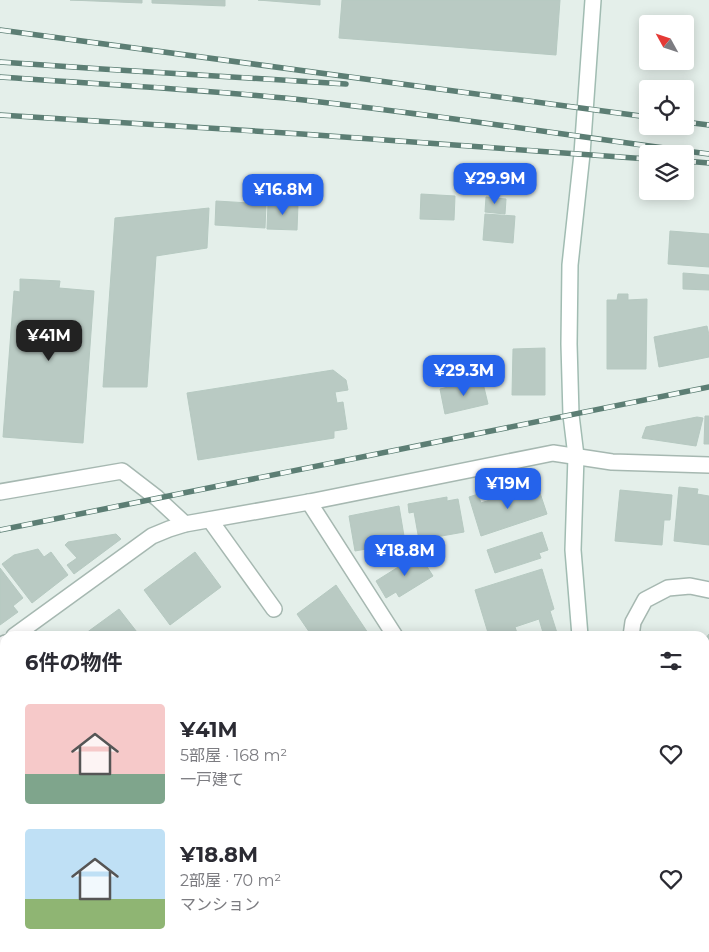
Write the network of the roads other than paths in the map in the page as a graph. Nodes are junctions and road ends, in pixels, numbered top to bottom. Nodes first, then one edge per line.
1 (593, 0) edge
2 (576, 456) junction
3 (709, 465) edge
4 (0, 492) edge
5 (310, 502) junction
6 (210, 520) junction
7 (185, 524) junction
8 (709, 590) edge
9 (274, 609) dead end
10 (21, 631) edge
11 (392, 631) edge
12 (580, 631) edge
13 (631, 631) edge

1 - 2 street
2 - 3 street
2 - 5 street
2 - 12 street
4 - 7 street
5 - 6 street
5 - 11 street
6 - 7 street
6 - 9 street
7 - 10 street
8 - 13 street

